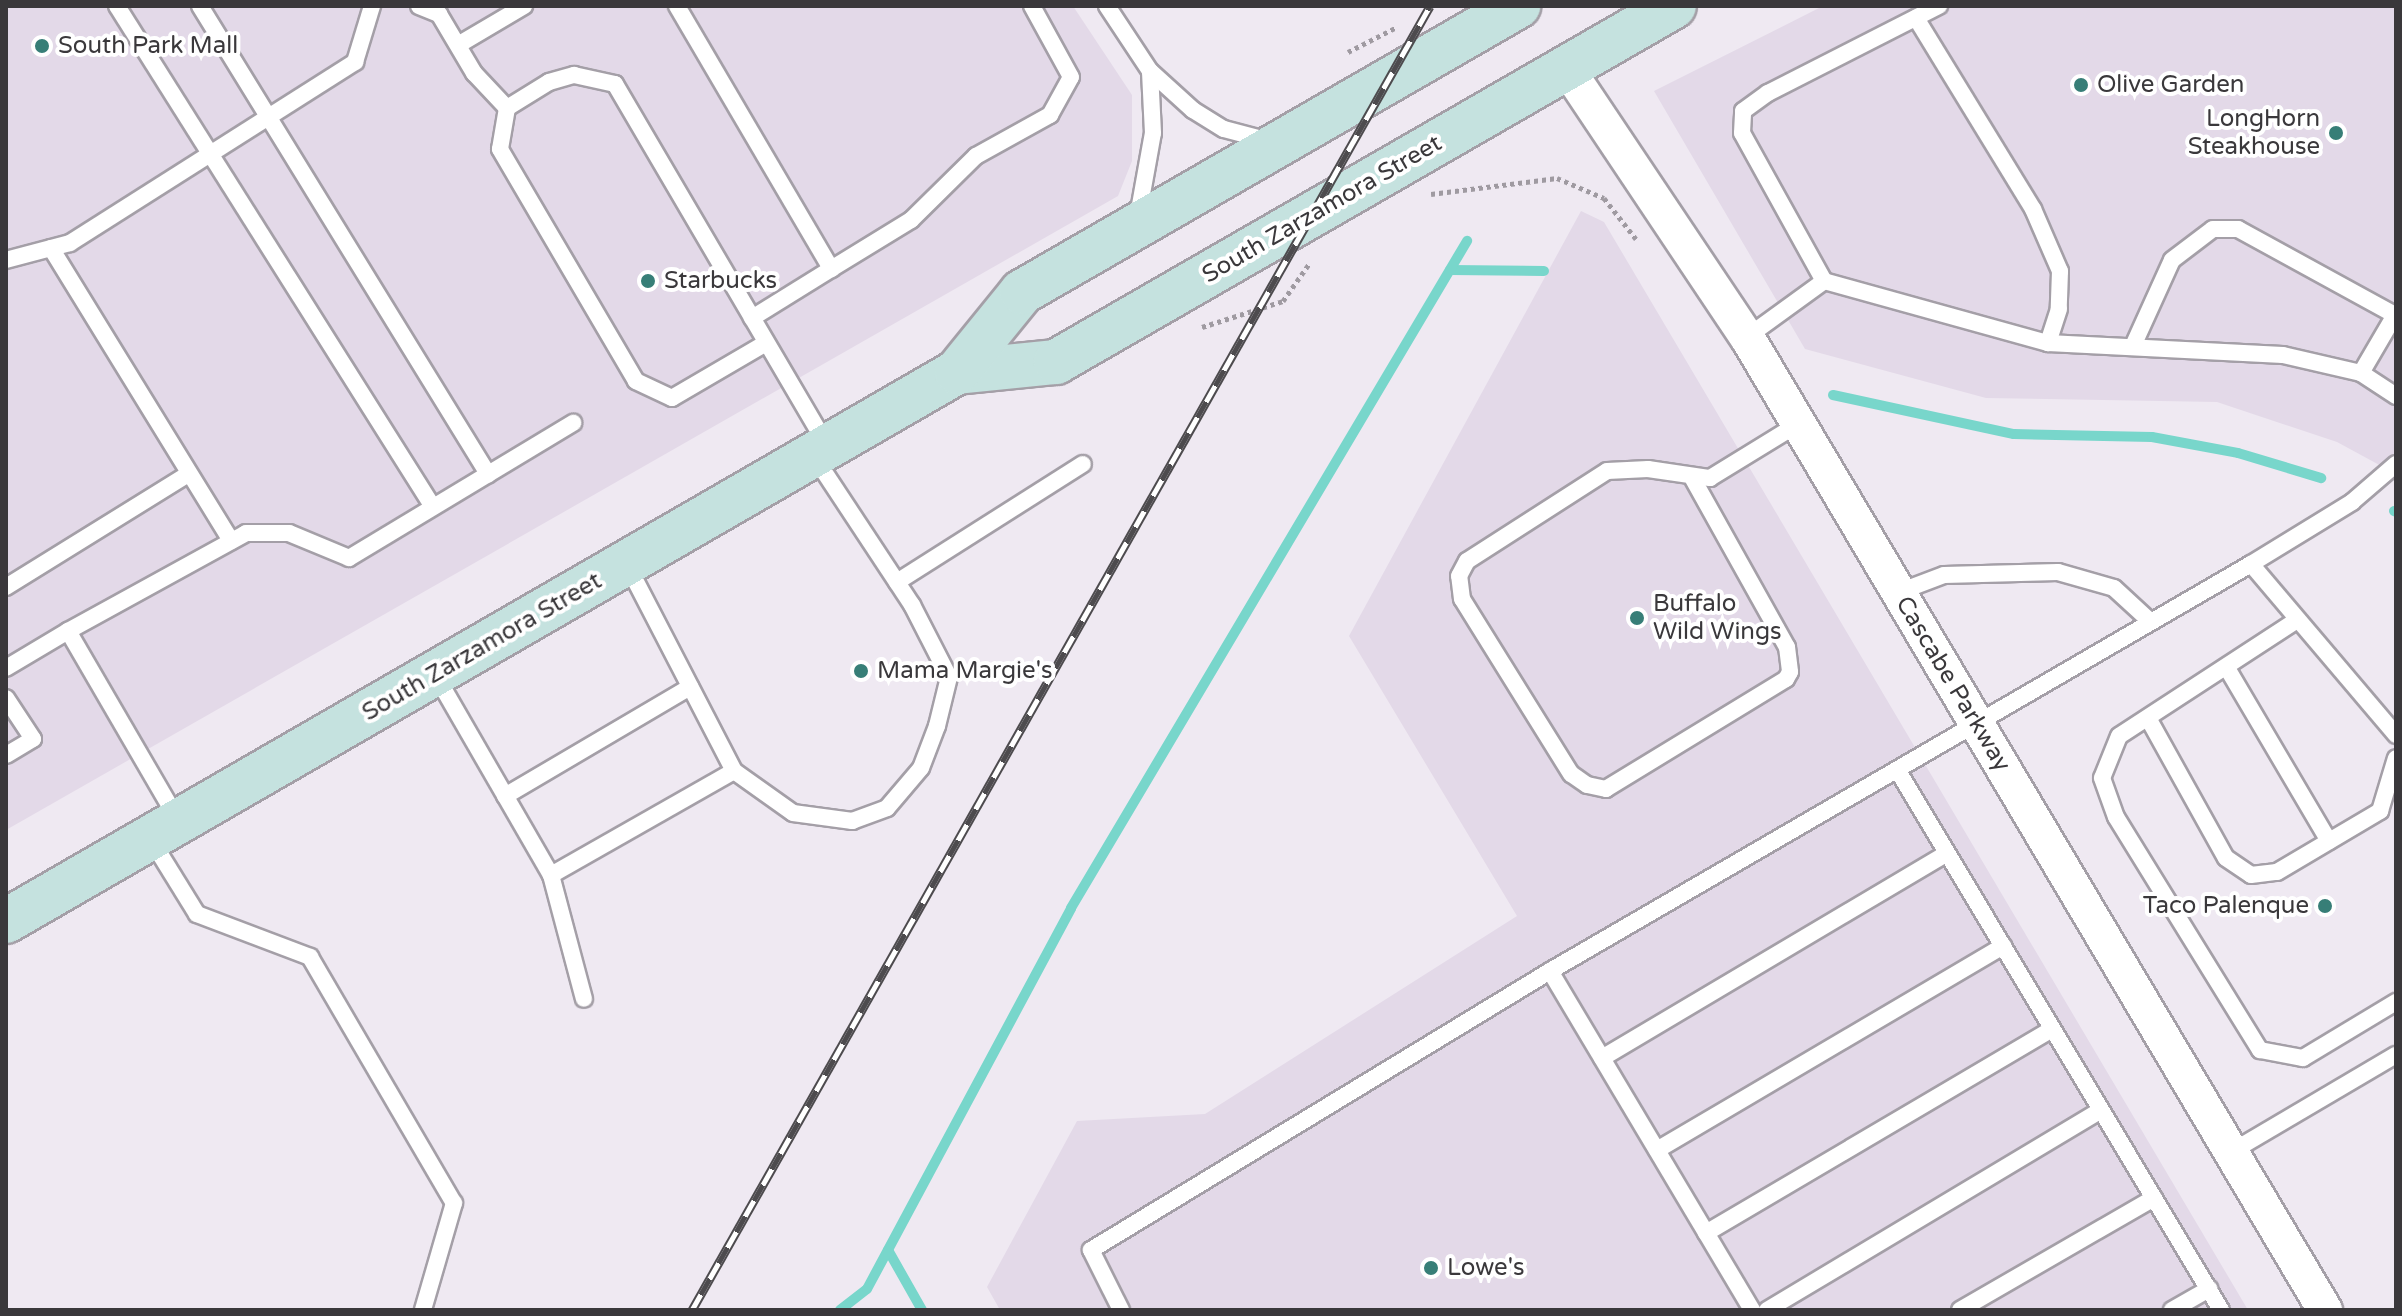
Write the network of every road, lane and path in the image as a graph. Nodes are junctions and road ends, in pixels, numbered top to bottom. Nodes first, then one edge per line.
1 (117, 6) edge
2 (200, 6) edge
3 (372, 6) edge
4 (419, 6) edge
5 (524, 6) edge
6 (677, 6) edge
7 (1032, 6) edge
8 (1107, 6) edge
9 (1518, 6) edge
10 (1674, 6) edge
11 (1939, 6) edge
12 (1916, 18) junction
13 (458, 45) junction
14 (1566, 67) junction
15 (1150, 71) junction
16 (507, 108) junction
17 (268, 117) junction
18 (1279, 143) junction
19 (209, 154) junction
20 (1422, 196) dead end
21 (1136, 226) junction
22 (1636, 239) dead end
23 (51, 248) junction
24 (6, 260) edge
25 (1311, 261) dead end
26 (831, 269) junction
27 (1824, 281) junction
28 (2395, 314) edge
29 (752, 318) junction
30 (1194, 331) dead end
31 (1747, 337) junction
32 (766, 343) junction
33 (2048, 343) junction
34 (2133, 346) junction
35 (957, 372) junction
36 (2361, 373) junction
37 (2396, 396) edge
38 (573, 423) dead end
39 (1798, 424) junction
40 (820, 451) junction
41 (1083, 464) dead end
42 (2396, 464) edge
43 (188, 474) junction
44 (488, 474) junction
45 (1693, 479) junction
46 (433, 507) junction
47 (231, 541) junction
48 (626, 563) junction
49 (2251, 564) junction
50 (897, 582) junction
51 (6, 587) edge
52 (1899, 592) junction
53 (2297, 620) junction
54 (2151, 622) junction
55 (68, 631) junction
56 (6, 668) edge
57 (2227, 668) junction
58 (434, 674) junction
59 (690, 687) junction
60 (6, 698) edge
61 (2148, 718) junction
62 (1978, 726) junction
63 (2396, 735) edge
64 (6, 755) edge
65 (2396, 758) edge
66 (734, 771) junction
67 (1898, 771) junction
68 (505, 796) junction
69 (164, 829) junction
70 (2329, 841) junction
71 (1947, 853) junction
72 (551, 875) junction
73 (6, 921) edge
74 (2003, 946) junction
75 (1550, 971) junction
76 (584, 999) dead end
77 (2396, 1002) edge
78 (2052, 1029) junction
79 (2396, 1055) edge
80 (1602, 1058) junction
81 (2101, 1110) junction
82 (1657, 1150) junction
83 (2231, 1152) junction
84 (2154, 1198) junction
85 (1706, 1233) junction
86 (2209, 1289) junction
87 (423, 1310) edge
88 (1121, 1310) edge
89 (1752, 1310) edge
90 (1767, 1310) edge
91 (1960, 1310) edge
92 (2172, 1310) edge
93 (2221, 1310) edge
94 (2325, 1310) edge

1 - 19 lane
2 - 17 lane
3 - 17 lane
4 - 13 lane
5 - 13 lane
6 - 26 lane
7 - 26 lane
8 - 15 lane
9 - 18 main road, South Zarzamora Street
10 - 14 main road, South Zarzamora Street
11 - 12 lane
12 - 27 lane
12 - 33 lane
13 - 16 lane
14 - 31 street, Cascabe Parkway
14 - 35 main road, South Zarzamora Street
15 - 18 lane
15 - 21 lane
16 - 29 lane
16 - 32 lane
17 - 19 lane
17 - 44 lane
18 - 21 main road, South Zarzamora Street
19 - 23 lane
19 - 46 lane
20 - 22 path
21 - 35 main road, South Zarzamora Street
23 - 24 lane
23 - 43 lane
25 - 30 path
26 - 29 lane
27 - 31 lane
27 - 33 lane
28 - 34 lane
28 - 36 lane
29 - 32 lane
31 - 39 street, Cascabe Parkway
32 - 40 lane
33 - 34 lane
34 - 36 lane
35 - 40 main road, South Zarzamora Street
36 - 37 lane
38 - 44 lane
39 - 45 lane
39 - 52 street, Cascabe Parkway
40 - 48 main road, South Zarzamora Street
40 - 50 lane
41 - 50 lane
42 - 49 lane
43 - 47 lane
43 - 51 lane
44 - 46 lane
45 - 45 lane
46 - 47 lane
47 - 55 lane
48 - 58 main road, South Zarzamora Street
48 - 59 lane
49 - 53 lane
49 - 54 lane
50 - 66 lane
52 - 54 lane
52 - 62 street, Cascabe Parkway
53 - 57 lane
53 - 63 lane
54 - 62 lane
55 - 56 lane
55 - 69 lane
57 - 61 lane
57 - 70 lane
58 - 68 lane
58 - 69 main road, South Zarzamora Street
59 - 66 lane
59 - 68 lane
60 - 64 lane
61 - 70 lane
61 - 77 lane
62 - 67 lane
62 - 83 street, Cascabe Parkway
65 - 70 lane
66 - 72 lane
67 - 71 lane
67 - 75 lane
68 - 72 lane
69 - 73 main road, South Zarzamora Street
69 - 87 lane
71 - 74 lane
71 - 80 lane
72 - 76 lane
74 - 78 lane
74 - 82 lane
75 - 80 lane
75 - 88 lane
78 - 81 lane
78 - 85 lane
79 - 83 lane
80 - 82 lane
81 - 84 lane
81 - 90 lane
82 - 85 lane
83 - 94 street, Cascabe Parkway
84 - 86 lane
84 - 91 lane
85 - 89 lane
86 - 92 lane
86 - 93 lane

